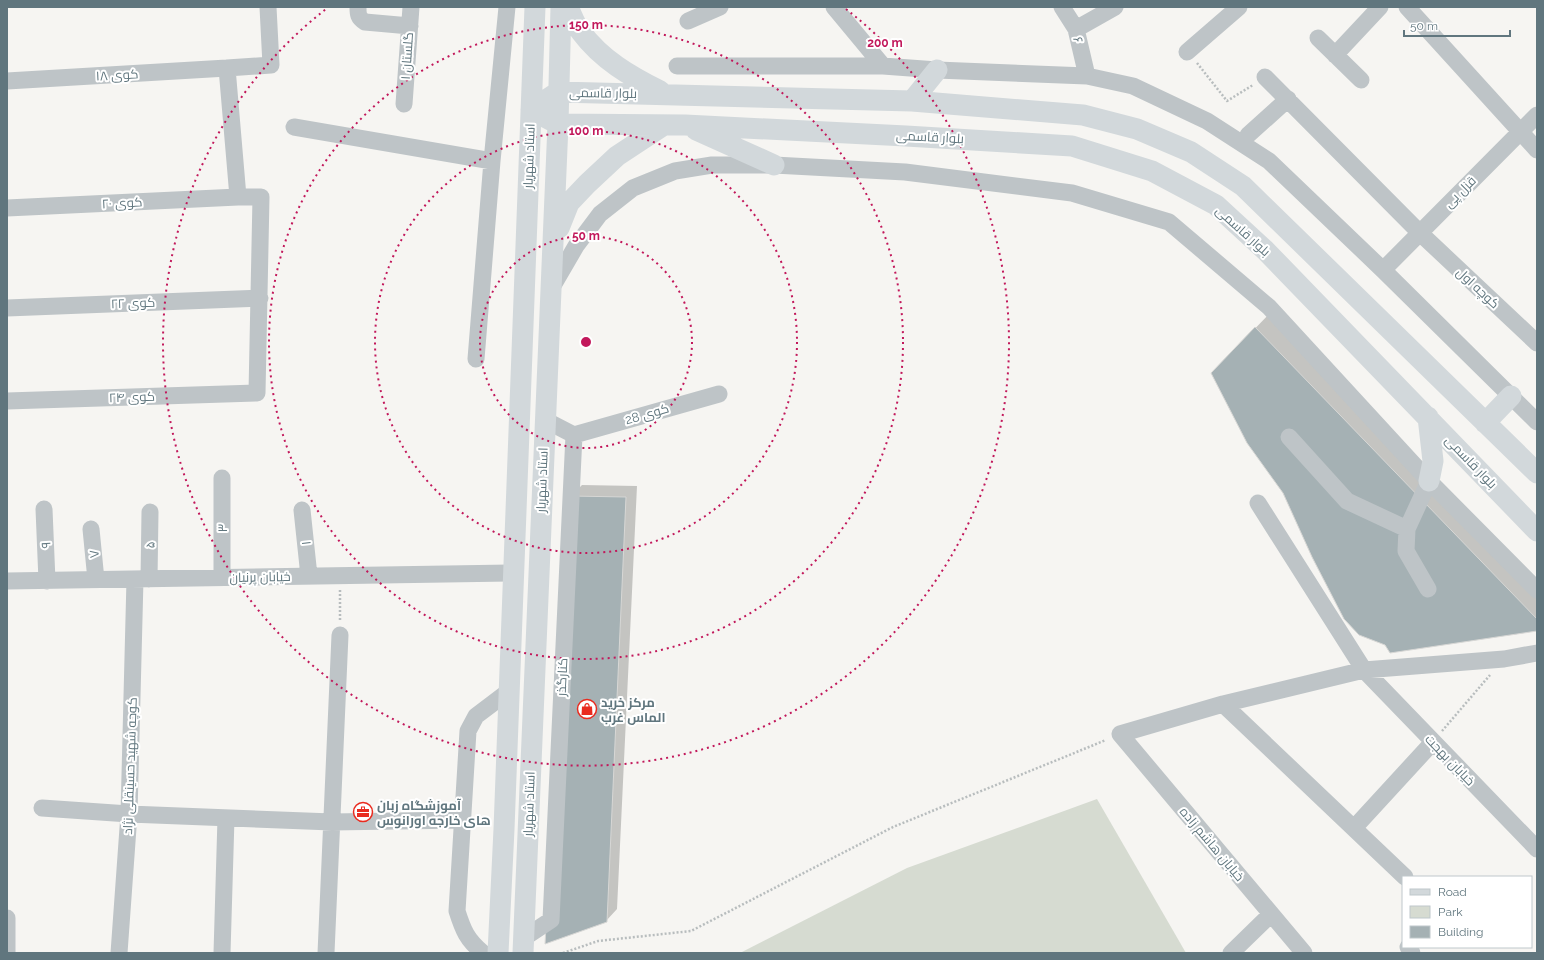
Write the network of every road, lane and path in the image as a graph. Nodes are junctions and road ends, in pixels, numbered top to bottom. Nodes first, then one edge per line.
1 (268, 7) edge
2 (358, 7) edge
3 (411, 7) edge
4 (507, 7) edge
5 (535, 7) edge
6 (561, 7) edge
7 (568, 7) edge
8 (720, 7) edge
9 (834, 7) edge
10 (1062, 7) edge
11 (1115, 7) edge
12 (1239, 7) edge
13 (1380, 7) edge
14 (1407, 7) edge
15 (688, 21) dead end
16 (410, 26) junction
17 (1076, 29) junction
18 (1318, 38) dead end
19 (1187, 52) joint
20 (1335, 55) junction
21 (677, 66) dead end
22 (883, 66) junction
23 (226, 68) junction
24 (937, 70) junction
25 (1087, 76) junction
26 (1266, 77) joint
27 (1361, 80) dead end
28 (7, 81) edge
29 (558, 92) junction
30 (666, 94) junction
31 (1288, 99) junction
32 (912, 101) junction
33 (404, 104) dead end
34 (531, 110) junction
35 (1537, 115) edge
36 (558, 124) junction
37 (664, 125) junction
38 (685, 125) junction
39 (294, 127) dead end
40 (1520, 133) junction
41 (1248, 135) dead end
42 (1537, 150) edge
43 (492, 160) junction
44 (774, 165) junction
45 (238, 198) junction
46 (7, 208) edge
47 (1420, 233) junction
48 (552, 243) junction
49 (1383, 270) junction
50 (550, 290) junction
51 (260, 298) junction
52 (7, 308) edge
53 (1537, 344) edge
54 (476, 359) dead end
55 (719, 394) dead end
56 (1511, 396) junction
57 (7, 401) edge
58 (1428, 417) junction
59 (545, 420) junction
60 (1537, 422) edge
61 (1485, 423) junction
62 (574, 435) junction
63 (1289, 437) dead end
64 (1537, 473) edge
65 (222, 478) dead end
66 (1429, 481) junction
67 (1258, 503) dead end
68 (44, 509) dead end
69 (302, 510) dead end
70 (150, 512) dead end
71 (91, 529) dead end
72 (1408, 529) junction
73 (1537, 531) edge
74 (513, 573) junction
75 (309, 576) junction
76 (340, 576) junction
77 (222, 578) junction
78 (142, 579) junction
79 (96, 580) junction
80 (7, 581) edge
81 (47, 581) junction
82 (1428, 589) dead end
83 (1537, 590) edge
84 (340, 635) joint
85 (1537, 653) edge
86 (1504, 659) junction
87 (1364, 670) junction
88 (509, 691) junction
89 (1223, 704) junction
90 (1120, 734) junction
91 (1433, 742) junction
92 (42, 808) dead end
93 (129, 814) junction
94 (226, 818) junction
95 (463, 820) junction
96 (332, 822) junction
97 (1354, 828) junction
98 (1537, 849) edge
99 (1404, 876) edge
100 (500, 906) junction
101 (525, 907) junction
102 (1270, 914) junction
103 (7, 918) edge
104 (523, 946) edge
105 (7, 953) edge
106 (119, 953) edge
107 (222, 953) edge
108 (326, 953) edge
109 (483, 953) edge
110 (498, 953) edge
111 (563, 953) edge
112 (1231, 953) edge
113 (1304, 953) edge

1 - 23 street, کوی ۱۸
2 - 16 street
3 - 16 street, ۱ گلستان
4 - 43 street
5 - 34 main road, استاد شهریار
6 - 29 main road, استاد شهریار
7 - 30 main road
8 - 15 street
9 - 22 street
10 - 17 street, ۶
11 - 17 street
12 - 19 street
13 - 20 street
14 - 40 street
16 - 33 street, ۱ گلستان
17 - 25 street, ۶
18 - 20 street
19 - 26 path
20 - 27 street
21 - 22 street
22 - 24 street
23 - 28 street, کوی ۱۸
23 - 45 street
24 - 25 street
24 - 32 main road
25 - 49 street
26 - 31 street, کوچه اول
29 - 30 main road, بلوار قاسمی
29 - 34 main road, بلوار قاسمی
29 - 36 main road, استاد شهریار
30 - 32 main road, بلوار قاسمی
31 - 41 street
31 - 47 street, کوچه اول
32 - 61 main road, بلوار قاسمی
34 - 36 main road, بلوار قاسمی
34 - 74 main road, استاد شهریار
35 - 40 street, قزل پی
36 - 37 main road, بلوار قاسمی
36 - 48 main road, استاد شهریار
37 - 38 main road, بلوار قاسمی
37 - 48 main road
38 - 44 main road
38 - 58 main road, بلوار قاسمی
39 - 43 street
40 - 42 street
40 - 47 street, قزل پی
43 - 54 street
44 - 50 street
44 - 66 street
45 - 46 street, کوی ۲۰
45 - 51 street, کوی ۲۰
47 - 49 street, قزل پی
47 - 53 street, کوچه اول
48 - 50 main road, استاد شهریار
49 - 56 street
50 - 59 main road, استاد شهریار
51 - 52 street, کوی ۲۲
51 - 57 street, کوی ۲۴
55 - 62 street, کوی 28
56 - 60 street
56 - 61 main road
58 - 66 main road
58 - 73 main road, بلوار قاسمی
59 - 62 street
59 - 101 main road, استاد شهریار
61 - 64 main road, بلوار قاسمی
62 - 104 street, کنارگذر
63 - 72 street
65 - 77 street, ۳
66 - 72 street
66 - 83 street
67 - 87 street, خیابان بهجت
68 - 81 street, ۹
69 - 75 street, ۱
70 - 78 street, ۵
71 - 79 street, ۷
72 - 82 street
74 - 76 street, خیابان پرنیان
74 - 88 main road, استاد شهریار
75 - 76 street, خیابان پرنیان
75 - 77 street, خیابان پرنیان
76 - 84 path
77 - 78 street, خیابان پرنیان
78 - 79 street, خیابان پرنیان
78 - 93 street, کوچه شهید حسینقلی نژاد
79 - 81 street, خیابان پرنیان
80 - 81 street, خیابان پرنیان
84 - 96 street
85 - 86 street
86 - 87 street
86 - 91 path
87 - 89 street
87 - 91 street, خیابان بهجت
88 - 95 street
88 - 100 main road, استاد شهریار
89 - 90 street
89 - 97 street
90 - 102 street, خیابان هاشم زاده
90 - 111 path
91 - 97 street
91 - 98 street, خیابان بهجت
92 - 93 street
93 - 94 street
93 - 106 street, کوچه شهید حسینقلی نژاد
94 - 96 street
94 - 107 street
95 - 96 street
95 - 109 street
96 - 108 street
97 - 99 street
100 - 101 main road
100 - 110 main road, استاد شهریار
101 - 104 main road, استاد شهریار
102 - 112 street
102 - 113 street, خیابان هاشم زاده
103 - 105 street

